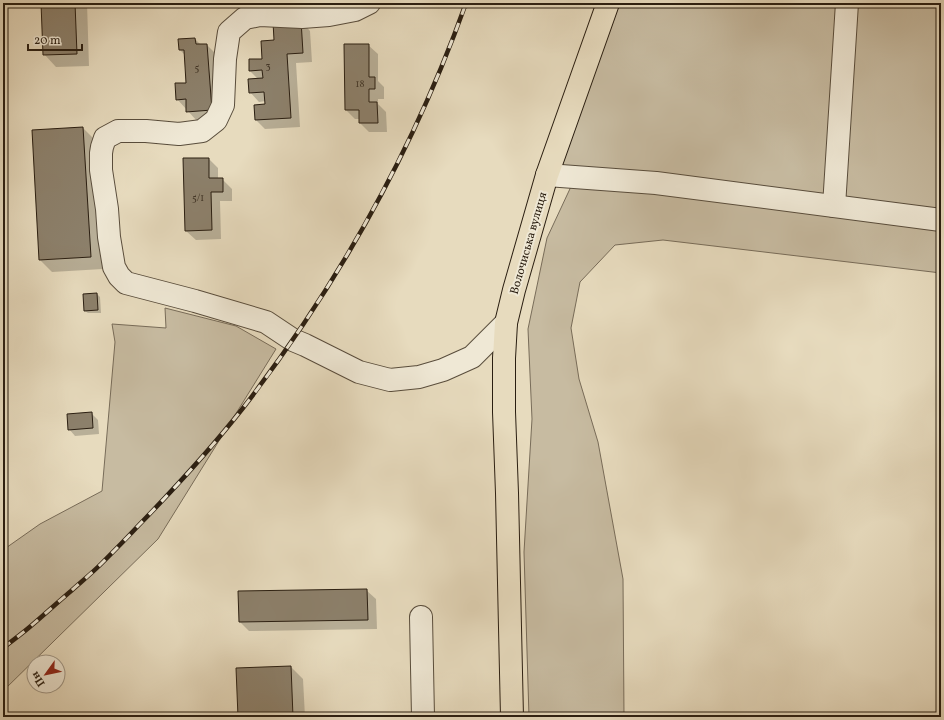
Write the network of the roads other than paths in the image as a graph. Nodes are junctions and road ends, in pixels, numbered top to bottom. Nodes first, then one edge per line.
1 (369, 3) edge
2 (608, 3) edge
3 (847, 3) edge
4 (547, 175) junction
5 (834, 206) junction
6 (941, 220) edge
7 (506, 323) junction
8 (421, 617) dead end
9 (423, 717) edge
10 (512, 717) edge

1 - 7 street
2 - 4 main road, Волочиська вулиця
3 - 5 street
4 - 5 street
4 - 7 main road, Волочиська вулиця
5 - 6 street
7 - 10 main road, Волочиська вулиця
8 - 9 street

